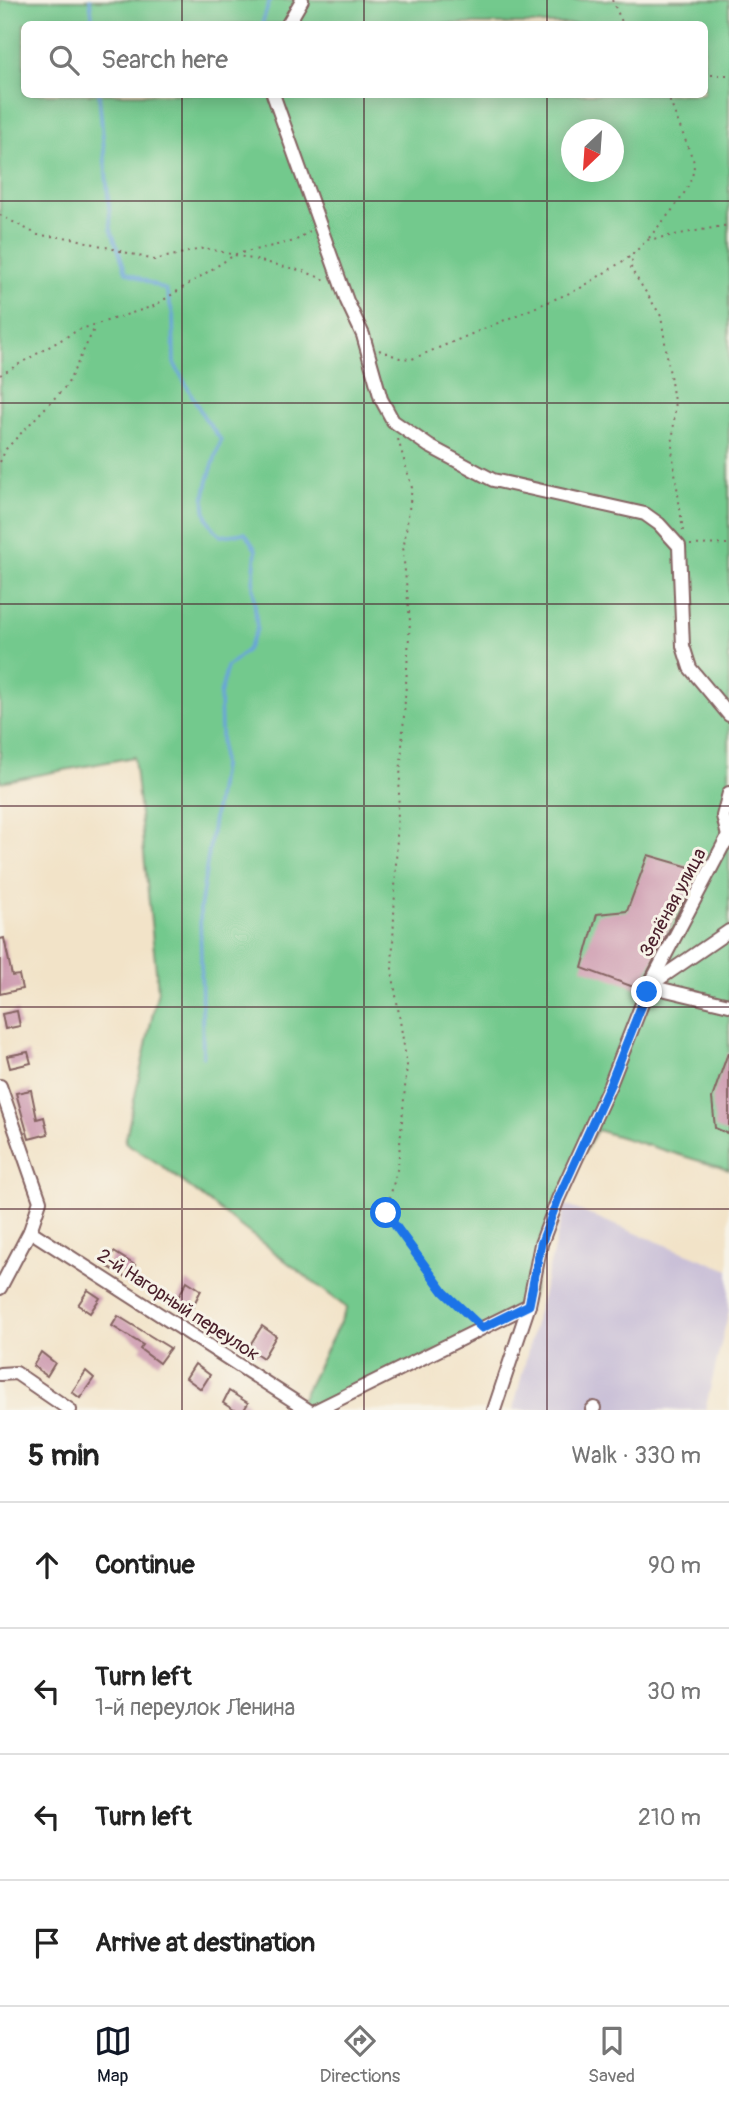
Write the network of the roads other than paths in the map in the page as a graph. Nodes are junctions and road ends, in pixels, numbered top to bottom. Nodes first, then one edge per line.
1 (302, 0) edge
2 (290, 21) edge
3 (274, 98) edge
4 (729, 715) edge
5 (729, 793) edge
6 (728, 842) edge
7 (729, 931) edge
8 (649, 986) junction
9 (729, 1005) edge
10 (0, 1086) edge
11 (30, 1231) junction
12 (0, 1288) edge
13 (529, 1305) junction
14 (0, 1374) edge
15 (70, 1410) edge
16 (308, 1410) edge
17 (317, 1410) edge
18 (494, 1410) edge

1 - 2 street
3 - 4 street
5 - 6 street
6 - 8 street, Зелёная улица
7 - 8 street
8 - 9 street
8 - 13 street, Зелёная улица
10 - 11 street
11 - 12 street
11 - 16 street, 2-й Нагорный переулок
13 - 17 street
13 - 18 street, Зелёная улица
14 - 15 street

